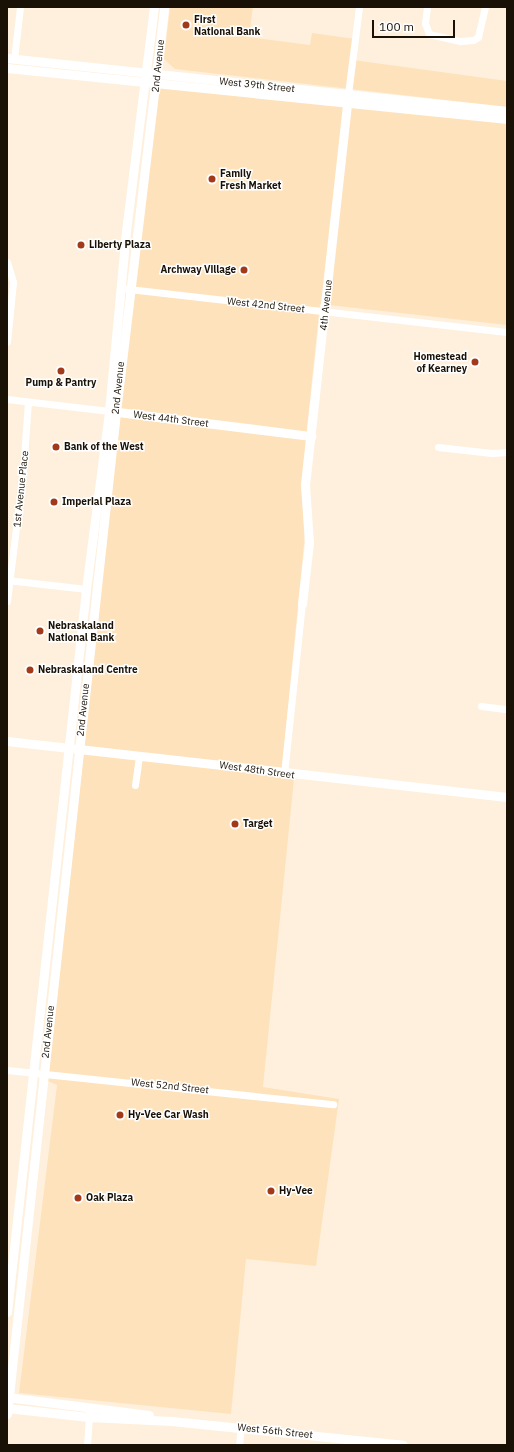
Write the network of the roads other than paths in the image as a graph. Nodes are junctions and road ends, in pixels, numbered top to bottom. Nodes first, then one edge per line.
1 (20, 7) edge
2 (154, 7) edge
3 (164, 7) edge
4 (359, 7) edge
5 (427, 7) edge
6 (485, 7) edge
7 (11, 58) edge
8 (7, 68) edge
9 (146, 73) junction
10 (157, 74) junction
11 (145, 83) junction
12 (156, 84) junction
13 (348, 99) junction
14 (507, 111) edge
15 (507, 120) edge
16 (7, 262) edge
17 (120, 288) junction
18 (130, 289) junction
19 (325, 311) junction
20 (507, 332) edge
21 (7, 342) edge
22 (7, 399) edge
23 (28, 402) junction
24 (112, 411) junction
25 (311, 436) junction
26 (438, 447) dead end
27 (507, 452) edge
28 (8, 580) edge
29 (86, 589) junction
30 (7, 601) edge
31 (302, 604) joint
32 (481, 706) dead end
33 (507, 709) edge
34 (7, 741) edge
35 (75, 749) junction
36 (139, 755) junction
37 (284, 774) junction
38 (135, 785) dead end
39 (507, 797) edge
40 (7, 1070) edge
41 (34, 1071) junction
42 (44, 1072) junction
43 (333, 1104) dead end
44 (7, 1312) edge
45 (8, 1397) edge
46 (89, 1406) junction
47 (7, 1410) edge
48 (89, 1417) junction
49 (172, 1421) junction
50 (241, 1427) junction
51 (87, 1445) edge
52 (239, 1445) edge
53 (403, 1445) edge

1 - 7 street
2 - 9 main road, 2nd Avenue
3 - 10 main road, 2nd Avenue
4 - 13 street, 4th Avenue
5 - 6 street
7 - 9 main road, West 39th Street
8 - 11 main road, West 39th Street
9 - 10 main road, West 39th Street
9 - 11 main road, 2nd Avenue
10 - 12 main road, 2nd Avenue
10 - 13 main road, West 39th Street
11 - 12 main road, West 39th Street
11 - 17 main road, 2nd Avenue
12 - 13 main road, West 39th Street
12 - 18 main road, 2nd Avenue
13 - 14 main road, West 39th Street
13 - 15 main road, West 39th Street
13 - 19 main road, 4th Avenue
16 - 21 street
17 - 18 street, West 42nd Street
17 - 24 main road, 2nd Avenue
18 - 19 street, West 42nd Street
18 - 24 main road, 2nd Avenue
19 - 20 street, West 42nd Street
19 - 25 main road, 4th Avenue
22 - 23 street, West 44th Street
23 - 24 street, West 44th Street
23 - 28 street, 1st Avenue Place
24 - 25 main road, West 44th Street
24 - 29 main road, 2nd Avenue
24 - 35 main road, 2nd Avenue
25 - 31 main road, 4th Avenue
26 - 27 street
28 - 29 street
28 - 30 street, 1st Avenue Place
29 - 35 main road, 2nd Avenue
31 - 37 street
32 - 33 street
34 - 35 main road, West 48th Street
35 - 36 main road, West 48th Street
35 - 41 main road, 2nd Avenue
35 - 42 main road, 2nd Avenue
36 - 37 main road, West 48th Street
36 - 38 street
37 - 39 main road, West 48th Street
40 - 41 street, West 52nd Street
41 - 42 street, West 52nd Street
41 - 44 main road, 2nd Avenue
42 - 43 street, West 52nd Street
42 - 45 main road, 2nd Avenue
45 - 46 main road, West 56th Street
45 - 47 main road, 2nd Avenue
46 - 48 street
46 - 49 main road, West 56th Street
47 - 48 main road, West 56th Street
48 - 49 main road, West 56th Street
48 - 51 street
49 - 50 main road, West 56th Street
50 - 52 street
50 - 53 main road, West 56th Street

